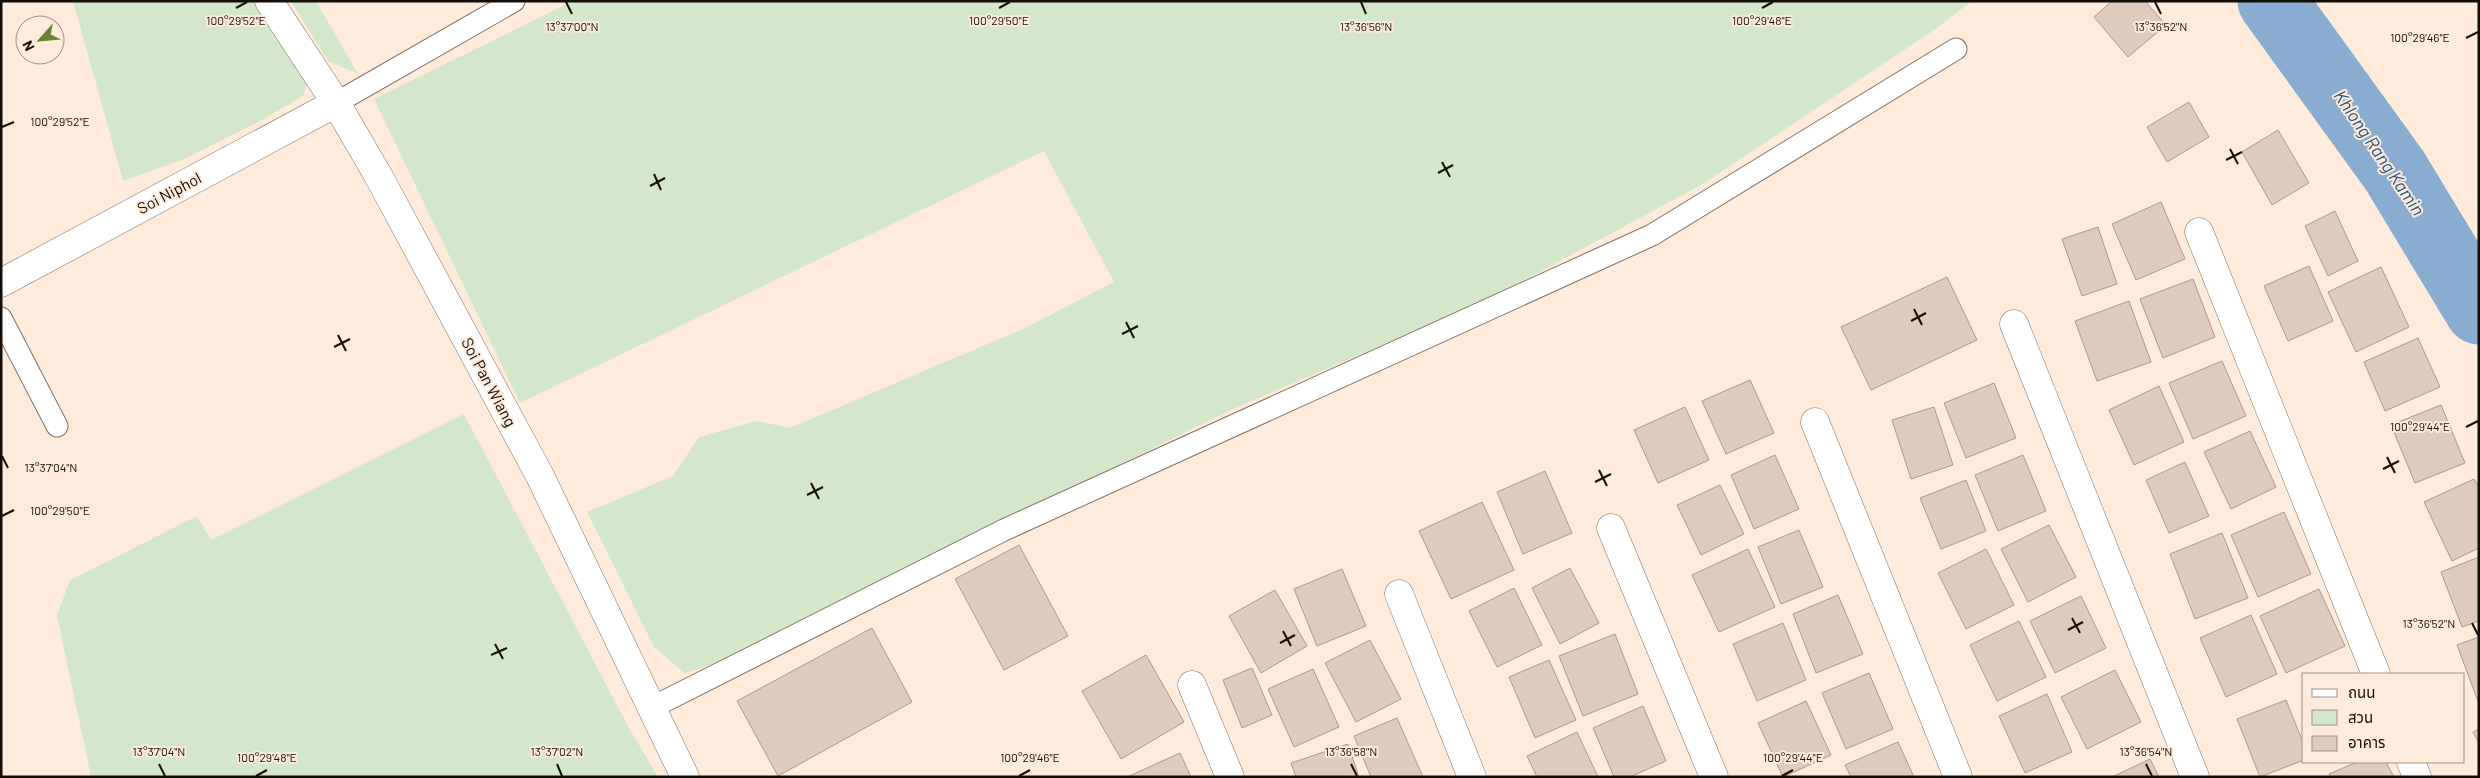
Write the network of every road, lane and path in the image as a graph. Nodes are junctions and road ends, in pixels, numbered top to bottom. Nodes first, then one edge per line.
1 (269, 1) edge
2 (514, 1) edge
3 (1956, 49) dead end
4 (336, 103) junction
5 (2198, 232) dead end
6 (1, 283) edge
7 (1, 318) edge
8 (2014, 324) dead end
9 (1815, 422) dead end
10 (57, 426) dead end
11 (1611, 528) dead end
12 (1399, 594) dead end
13 (2376, 673) edge
14 (1192, 685) dead end
15 (651, 708) junction
16 (2411, 763) edge
17 (685, 777) edge
18 (1230, 777) edge
19 (1472, 777) edge
20 (1714, 777) edge
21 (1958, 777) edge
22 (2195, 777) edge
23 (2417, 777) edge

1 - 4 street, Soi Pan Wiang
2 - 4 lane
3 - 15 lane
4 - 6 street, Soi Niphol
4 - 15 street, Soi Pan Wiang
5 - 13 street
7 - 10 lane
8 - 22 street
9 - 21 street
11 - 20 street
12 - 19 street
14 - 18 street
15 - 17 street, Soi Pan Wiang
16 - 23 street

